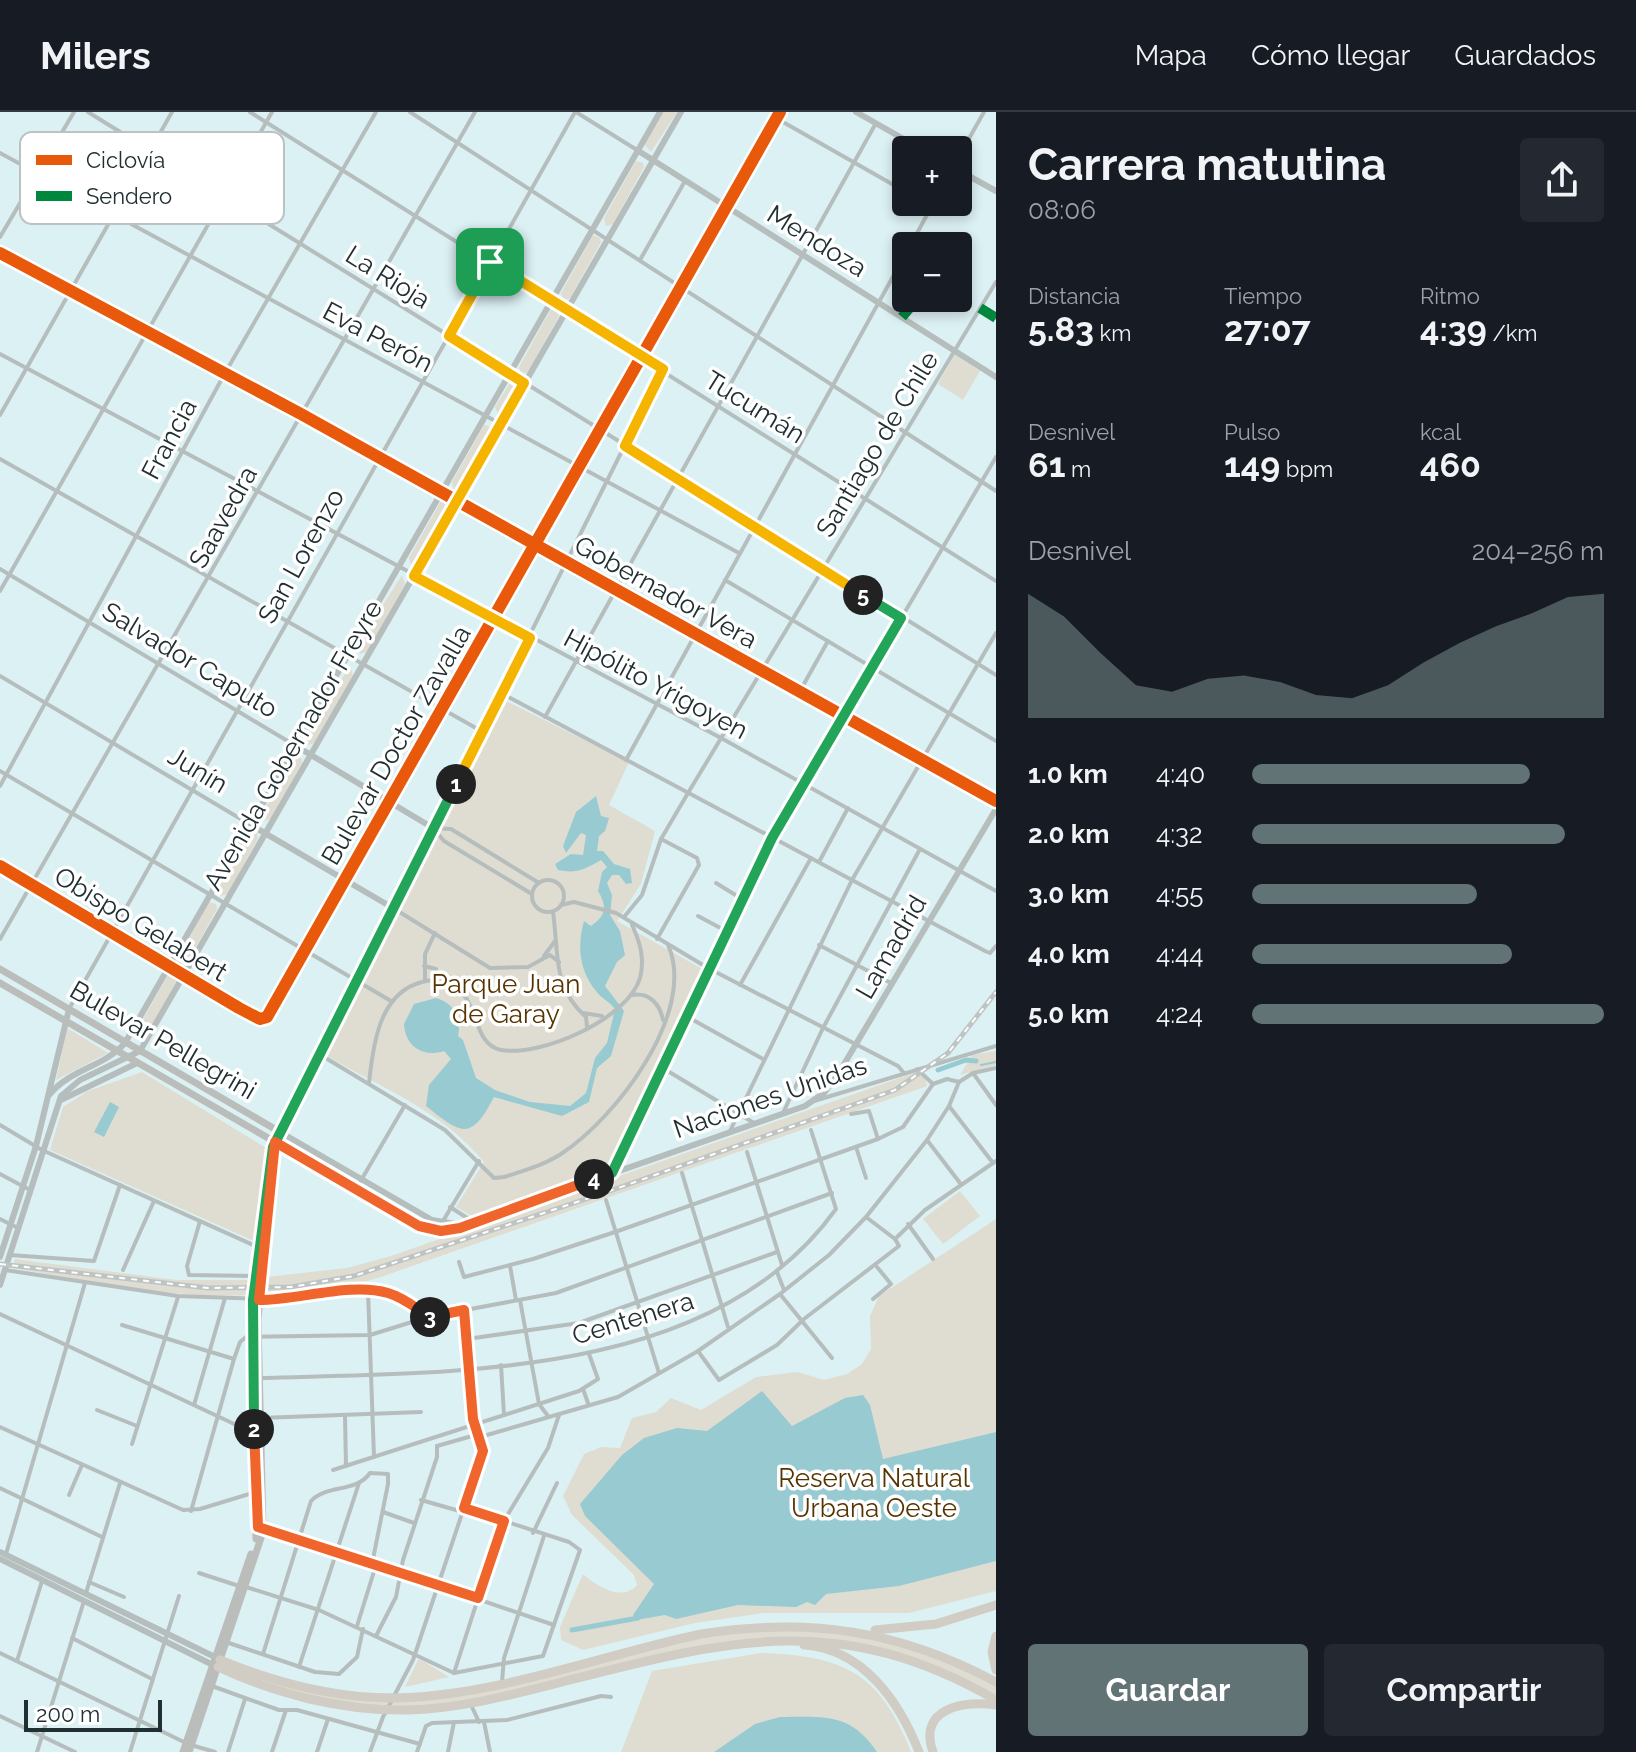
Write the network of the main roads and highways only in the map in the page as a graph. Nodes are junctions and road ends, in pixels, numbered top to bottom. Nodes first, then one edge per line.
1 (660, 112) edge
2 (681, 112) edge
3 (856, 112) edge
4 (899, 136) edge
5 (637, 150) junction
6 (653, 160) junction
7 (972, 178) edge
8 (996, 191) edge
9 (996, 377) edge
10 (296, 746) junction
11 (311, 754) junction
12 (996, 809) edge
13 (251, 825) junction
14 (265, 833) junction
15 (393, 908) junction
16 (0, 969) edge
17 (0, 983) edge
18 (69, 1009) junction
19 (65, 1020) junction
20 (125, 1043) junction
21 (140, 1051) junction
22 (117, 1052) junction
23 (131, 1062) junction
24 (190, 1079) junction
25 (199, 1084) junction
26 (181, 1089) junction
27 (190, 1094) junction
28 (49, 1095) junction
29 (814, 1101) joint
30 (280, 1132) junction
31 (275, 1142) junction
32 (39, 1148) junction
33 (413, 1209) junction
34 (407, 1219) junction
35 (471, 1223) junction
36 (14, 1226) junction
37 (262, 1251) junction
38 (0, 1257) edge
39 (0, 1285) edge
40 (256, 1300) junction
41 (255, 1337) junction
42 (257, 1430) junction
43 (2, 1555) edge
44 (242, 1586) junction
45 (84, 1599) junction
46 (996, 1605) edge
47 (751, 1628) junction
48 (996, 1636) edge
49 (713, 1645) junction
50 (217, 1663) junction
51 (996, 1670) edge
52 (996, 1682) edge
53 (996, 1702) edge
54 (188, 1748) edge
55 (919, 1752) edge
56 (933, 1752) edge

1 - 5 main road, Avenida Gobernador Freyre
2 - 6 main road, Avenida Gobernador Freyre
3 - 4 main road
5 - 6 main road, Mendoza
5 - 10 main road, Avenida Gobernador Freyre
6 - 9 main road, Mendoza
6 - 11 main road, Avenida Gobernador Freyre
7 - 8 main road
10 - 11 main road, Salvador Caputo
10 - 13 main road, Avenida Gobernador Freyre
11 - 14 main road, Avenida Gobernador Freyre
11 - 15 main road, Salvador Caputo
12 - 29 main road, Lamadrid
13 - 14 main road, Junín
13 - 20 main road, Avenida Gobernador Freyre
14 - 15 main road, Junín
14 - 21 main road, Avenida Gobernador Freyre
15 - 30 main road
16 - 18 main road, Bulevar Pellegrini
17 - 19 main road, Bulevar Pellegrini
18 - 19 main road, San Lorenzo
18 - 20 main road, Bulevar Pellegrini
19 - 22 main road, Bulevar Pellegrini
19 - 28 main road, San Lorenzo
20 - 21 main road, Bulevar Pellegrini
20 - 22 main road, Avenida Gobernador Freyre
21 - 23 main road, Avenida Gobernador Freyre
21 - 24 main road, Bulevar Pellegrini
22 - 23 main road, Bulevar Pellegrini
22 - 28 main road
23 - 26 main road, Bulevar Pellegrini
23 - 32 main road, Avenida Gobernador Freyre
24 - 25 main road, Bulevar Pellegrini
24 - 26 main road
25 - 27 main road
25 - 30 main road, Bulevar Pellegrini
26 - 27 main road, Bulevar Pellegrini
27 - 31 main road, Bulevar Pellegrini
28 - 32 main road, San Lorenzo
29 - 35 main road, Naciones Unidas
30 - 31 main road
30 - 33 main road, Bulevar Pellegrini
31 - 34 main road, Bulevar Pellegrini
31 - 37 main road
32 - 36 main road
33 - 34 main road
33 - 35 main road, Bulevar Pellegrini
34 - 35 main road, Bulevar Pellegrini
36 - 38 main road
36 - 39 main road
37 - 40 main road
37 - 40 main road
40 - 41 main road
41 - 42 main road
41 - 42 main road
42 - 44 main road
43 - 45 main road
43 - 45 main road
44 - 50 main road
44 - 50 main road
45 - 50 main road
46 - 47 highway
47 - 50 highway
47 - 52 highway
48 - 51 highway
49 - 50 highway
49 - 53 highway
49 - 55 highway
50 - 54 main road
50 - 54 main road
53 - 56 highway

